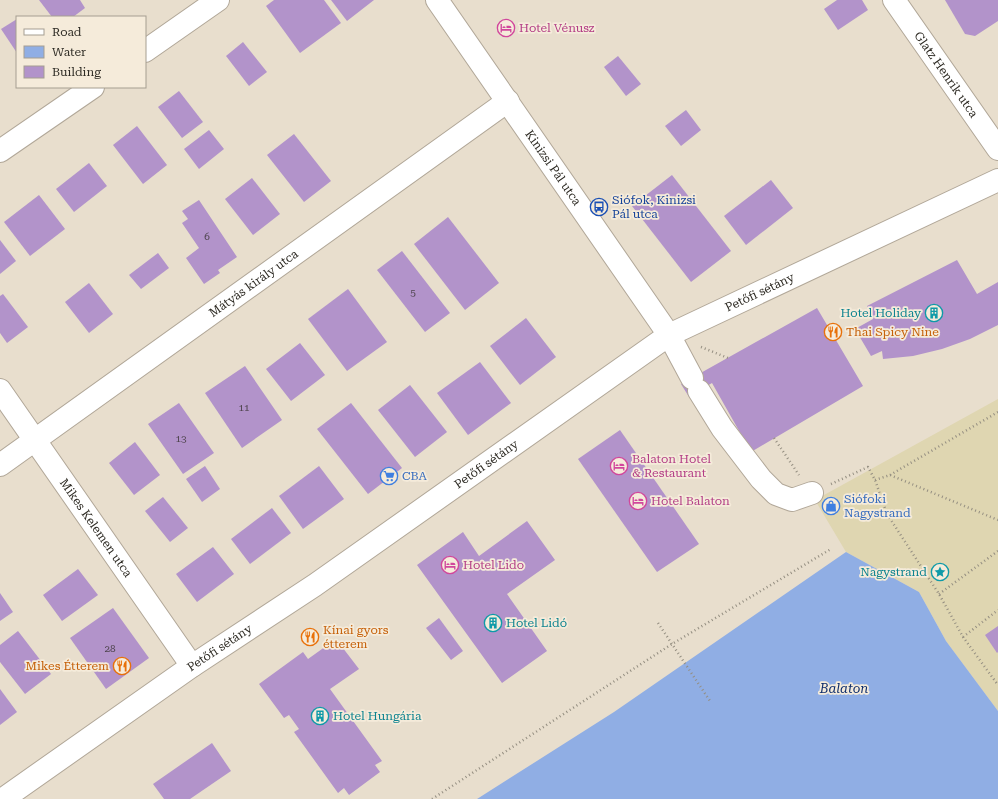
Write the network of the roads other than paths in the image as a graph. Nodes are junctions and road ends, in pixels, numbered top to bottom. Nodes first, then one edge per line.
1 (218, 0) edge
2 (437, 0) edge
3 (894, 0) edge
4 (146, 49) edge
5 (92, 88) edge
6 (508, 101) junction
7 (998, 149) edge
8 (0, 152) edge
9 (998, 180) edge
10 (669, 335) junction
11 (0, 390) edge
12 (35, 440) junction
13 (0, 465) edge
14 (812, 493) dead end
15 (192, 666) junction
16 (3, 799) edge

1 - 4 street
2 - 6 street, Kinizsi Pál utca
3 - 7 street, Glatz Henrik utca
5 - 8 street
6 - 10 street, Kinizsi Pál utca
6 - 12 street, Mátyás király utca
9 - 10 street, Petőfi sétány
10 - 14 street, Kinizsi Pál utca
10 - 15 street, Petőfi sétány
11 - 12 street, Mikes Kelemen utca
12 - 13 street, Mátyás király utca
12 - 15 street, Mikes Kelemen utca
15 - 16 street, Petőfi sétány

